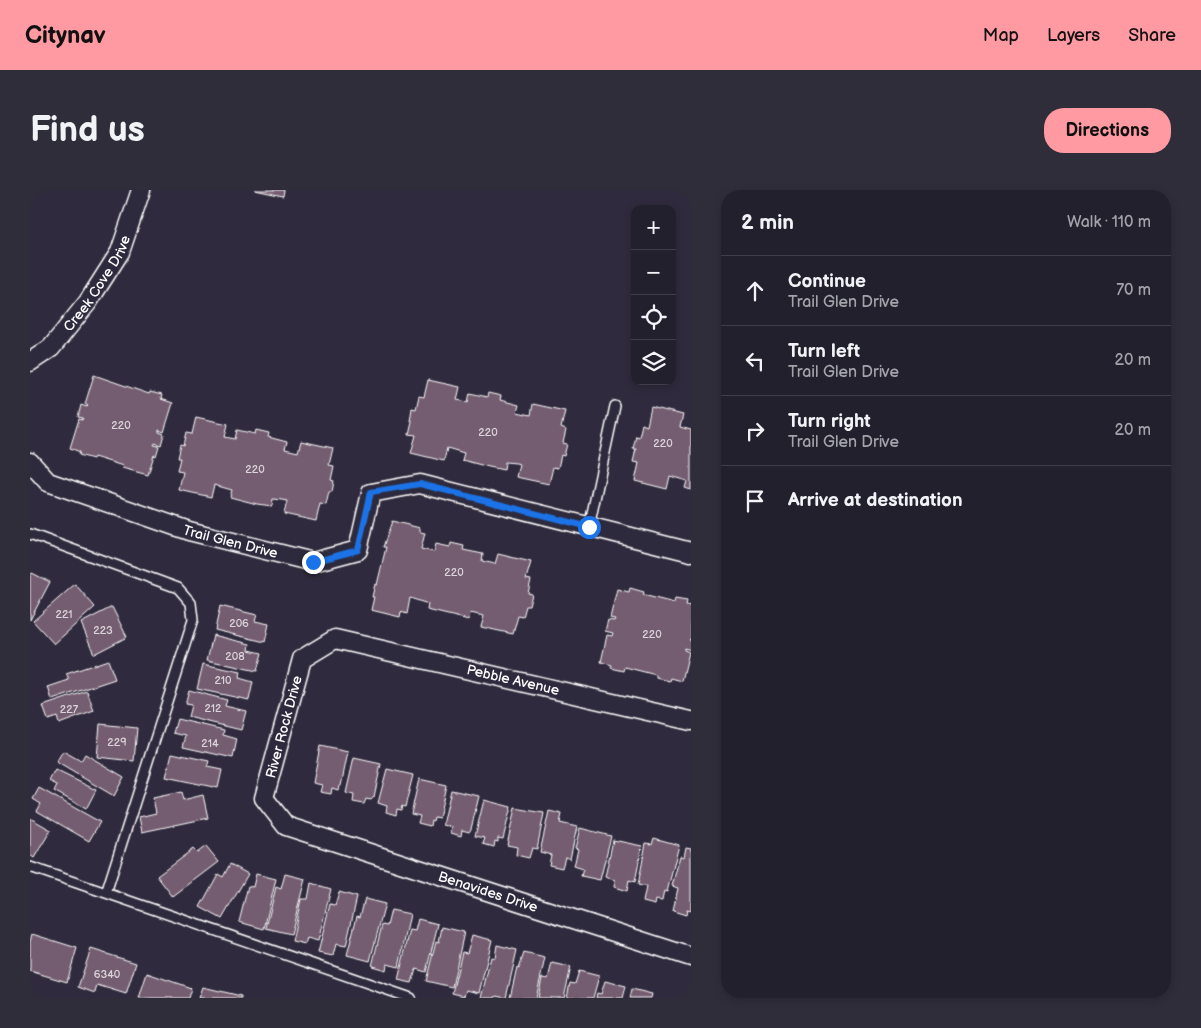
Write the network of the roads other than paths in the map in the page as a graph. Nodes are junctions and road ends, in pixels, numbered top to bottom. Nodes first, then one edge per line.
1 (141, 190) edge
2 (30, 362) edge
3 (616, 406) dead end
4 (30, 462) edge
5 (589, 527) junction
6 (30, 534) edge
7 (691, 552) edge
8 (334, 640) joint
9 (691, 722) edge
10 (286, 826) joint
11 (30, 867) edge
12 (106, 893) junction
13 (691, 957) edge
14 (412, 998) edge

1 - 2 street, Creek Cove Drive
3 - 5 lane
4 - 5 street, Trail Glen Drive
5 - 7 street, Trail Glen Drive
6 - 12 lane
8 - 9 street, Pebble Avenue
8 - 10 street, River Rock Drive
10 - 13 street, Benavides Drive
11 - 12 lane
12 - 14 lane

